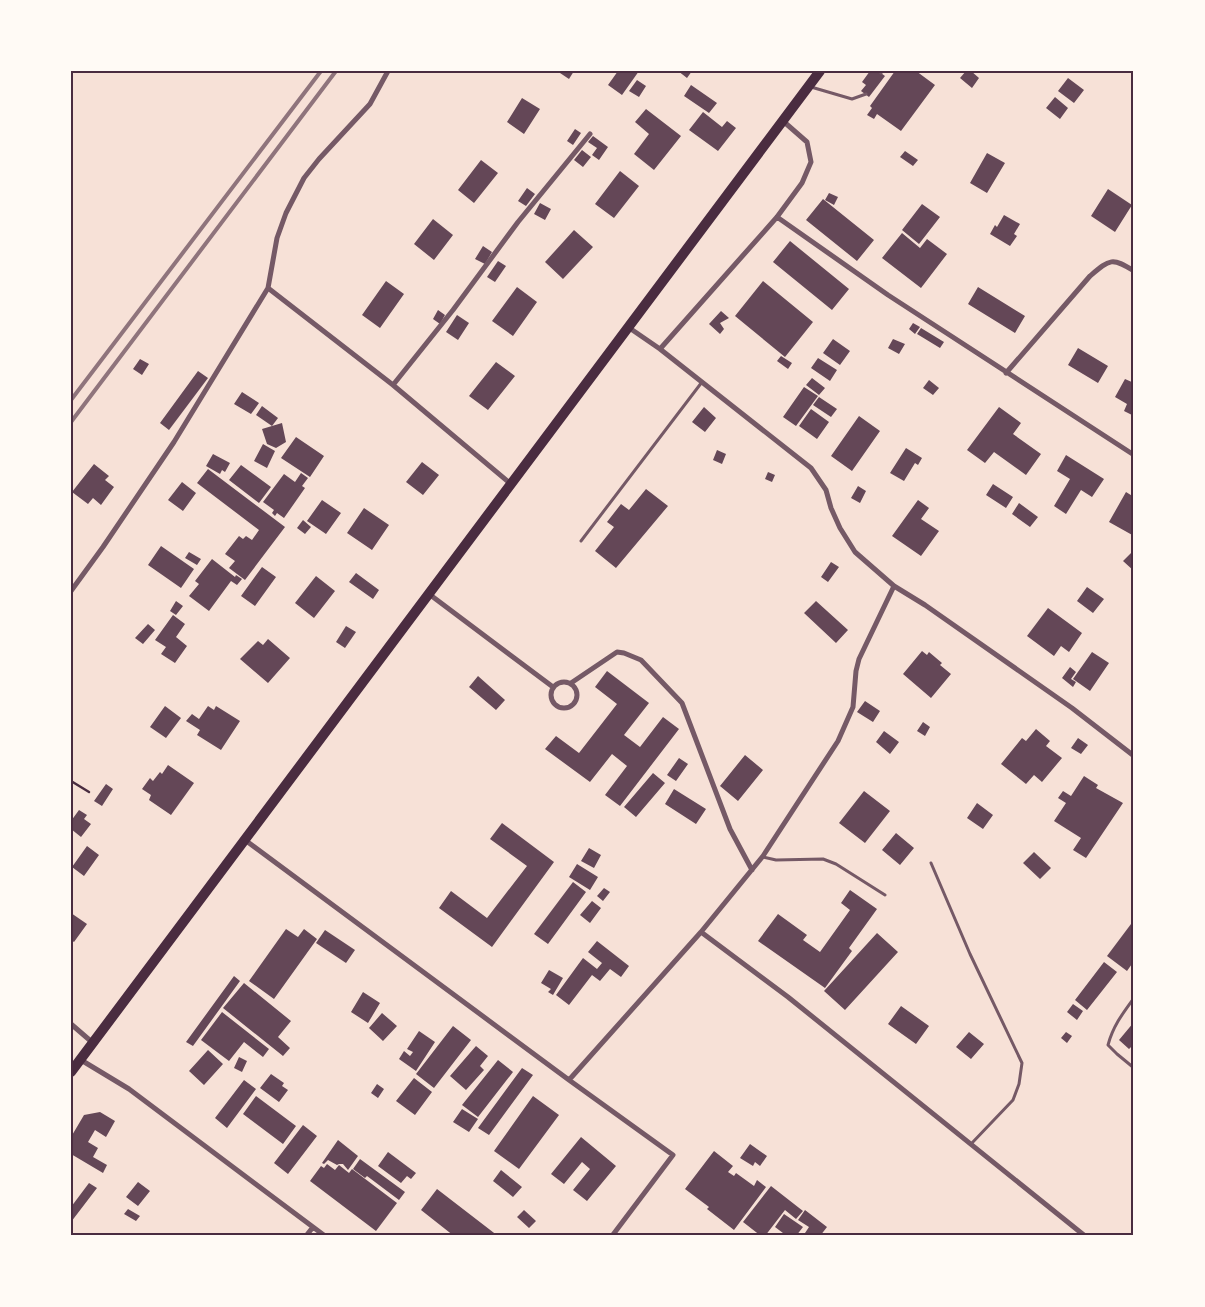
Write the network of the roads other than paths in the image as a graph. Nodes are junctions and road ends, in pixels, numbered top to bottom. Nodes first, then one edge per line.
1 (388, 71) edge
2 (820, 71) edge
3 (809, 86) junction
4 (866, 94) dead end
5 (783, 121) junction
6 (590, 134) dead end
7 (777, 216) junction
8 (1134, 271) edge
9 (268, 288) junction
10 (628, 327) junction
11 (660, 349) junction
12 (1006, 373) junction
13 (702, 382) junction
14 (393, 385) junction
15 (1134, 455) edge
16 (511, 484) junction
17 (581, 541) dead end
18 (894, 586) junction
19 (71, 591) edge
20 (429, 594) junction
21 (571, 684) junction
22 (553, 687) junction
23 (1134, 756) edge
24 (245, 840) junction
25 (763, 856) junction
26 (931, 863) dead end
27 (752, 870) junction
28 (885, 895) dead end
29 (701, 932) junction
30 (1134, 998) edge
31 (71, 1024) edge
32 (94, 1043) junction
33 (81, 1060) junction
34 (1134, 1068) edge
35 (71, 1072) edge
36 (569, 1080) junction
37 (971, 1144) junction
38 (314, 1227) junction
39 (306, 1236) edge
40 (325, 1236) edge
41 (612, 1236) edge
42 (1085, 1236) edge

1 - 9 street
2 - 3 highway
3 - 4 lane
3 - 5 highway
5 - 7 street
5 - 10 highway
6 - 14 street
7 - 11 street
7 - 12 street
8 - 12 street
9 - 14 street
9 - 19 street
10 - 11 street
10 - 16 highway
11 - 13 street
12 - 15 street
13 - 17 lane
13 - 18 street
14 - 16 street
16 - 20 highway
18 - 23 street
18 - 25 street
20 - 22 street
20 - 24 highway
21 - 22 street
21 - 22 street
21 - 27 street
24 - 32 highway
24 - 36 street
25 - 27 street
25 - 28 lane
26 - 37 lane
27 - 29 street
29 - 36 street
29 - 37 street
30 - 34 lane
31 - 32 street
32 - 33 highway
33 - 35 highway
33 - 38 street
36 - 41 street
37 - 42 street
38 - 39 street
38 - 40 street

